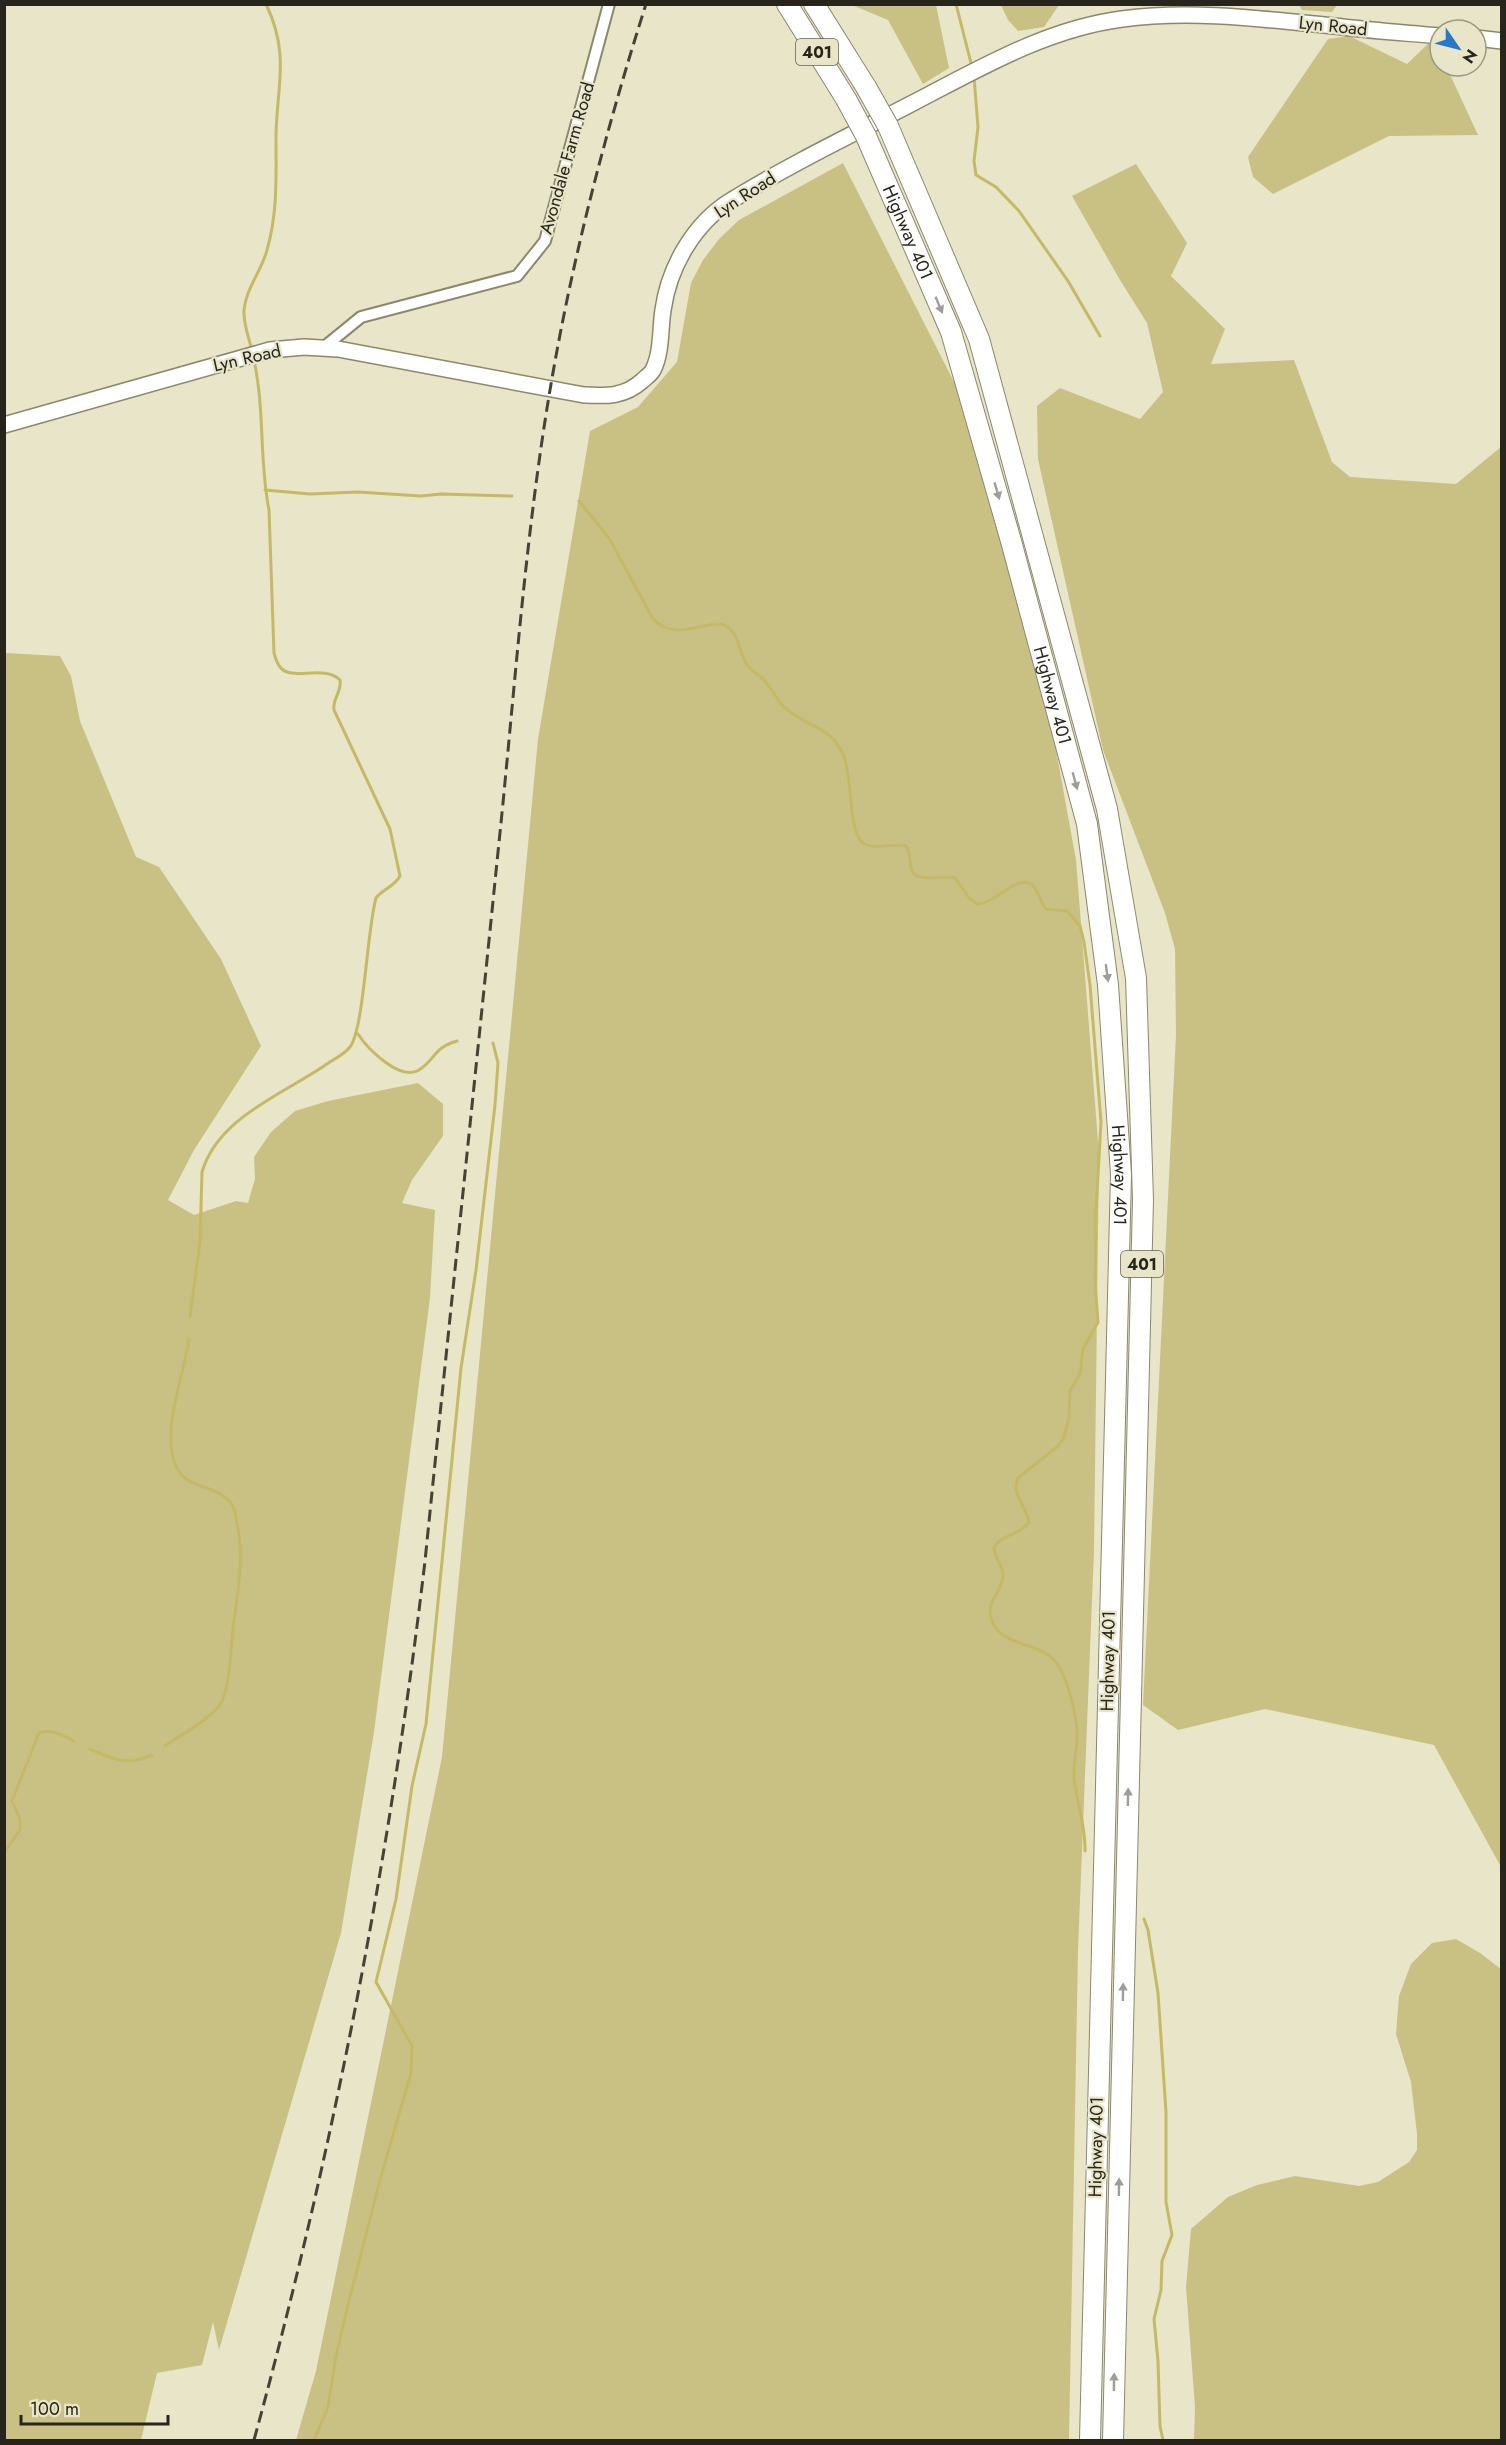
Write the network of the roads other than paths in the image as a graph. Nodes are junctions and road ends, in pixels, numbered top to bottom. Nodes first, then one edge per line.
1 (609, 4) edge
2 (788, 4) edge
3 (814, 4) edge
4 (1428, 35) edge
5 (323, 348) junction
6 (4, 424) edge
7 (1090, 2440) edge
8 (1113, 2440) edge

1 - 5 street, Avondale Farm Road
2 -> 7 highway, Highway 401 / 401, bridge
8 -> 3 highway, Highway 401 / 401, bridge
4 - 5 main road, Lyn Road
5 - 6 main road, Lyn Road

